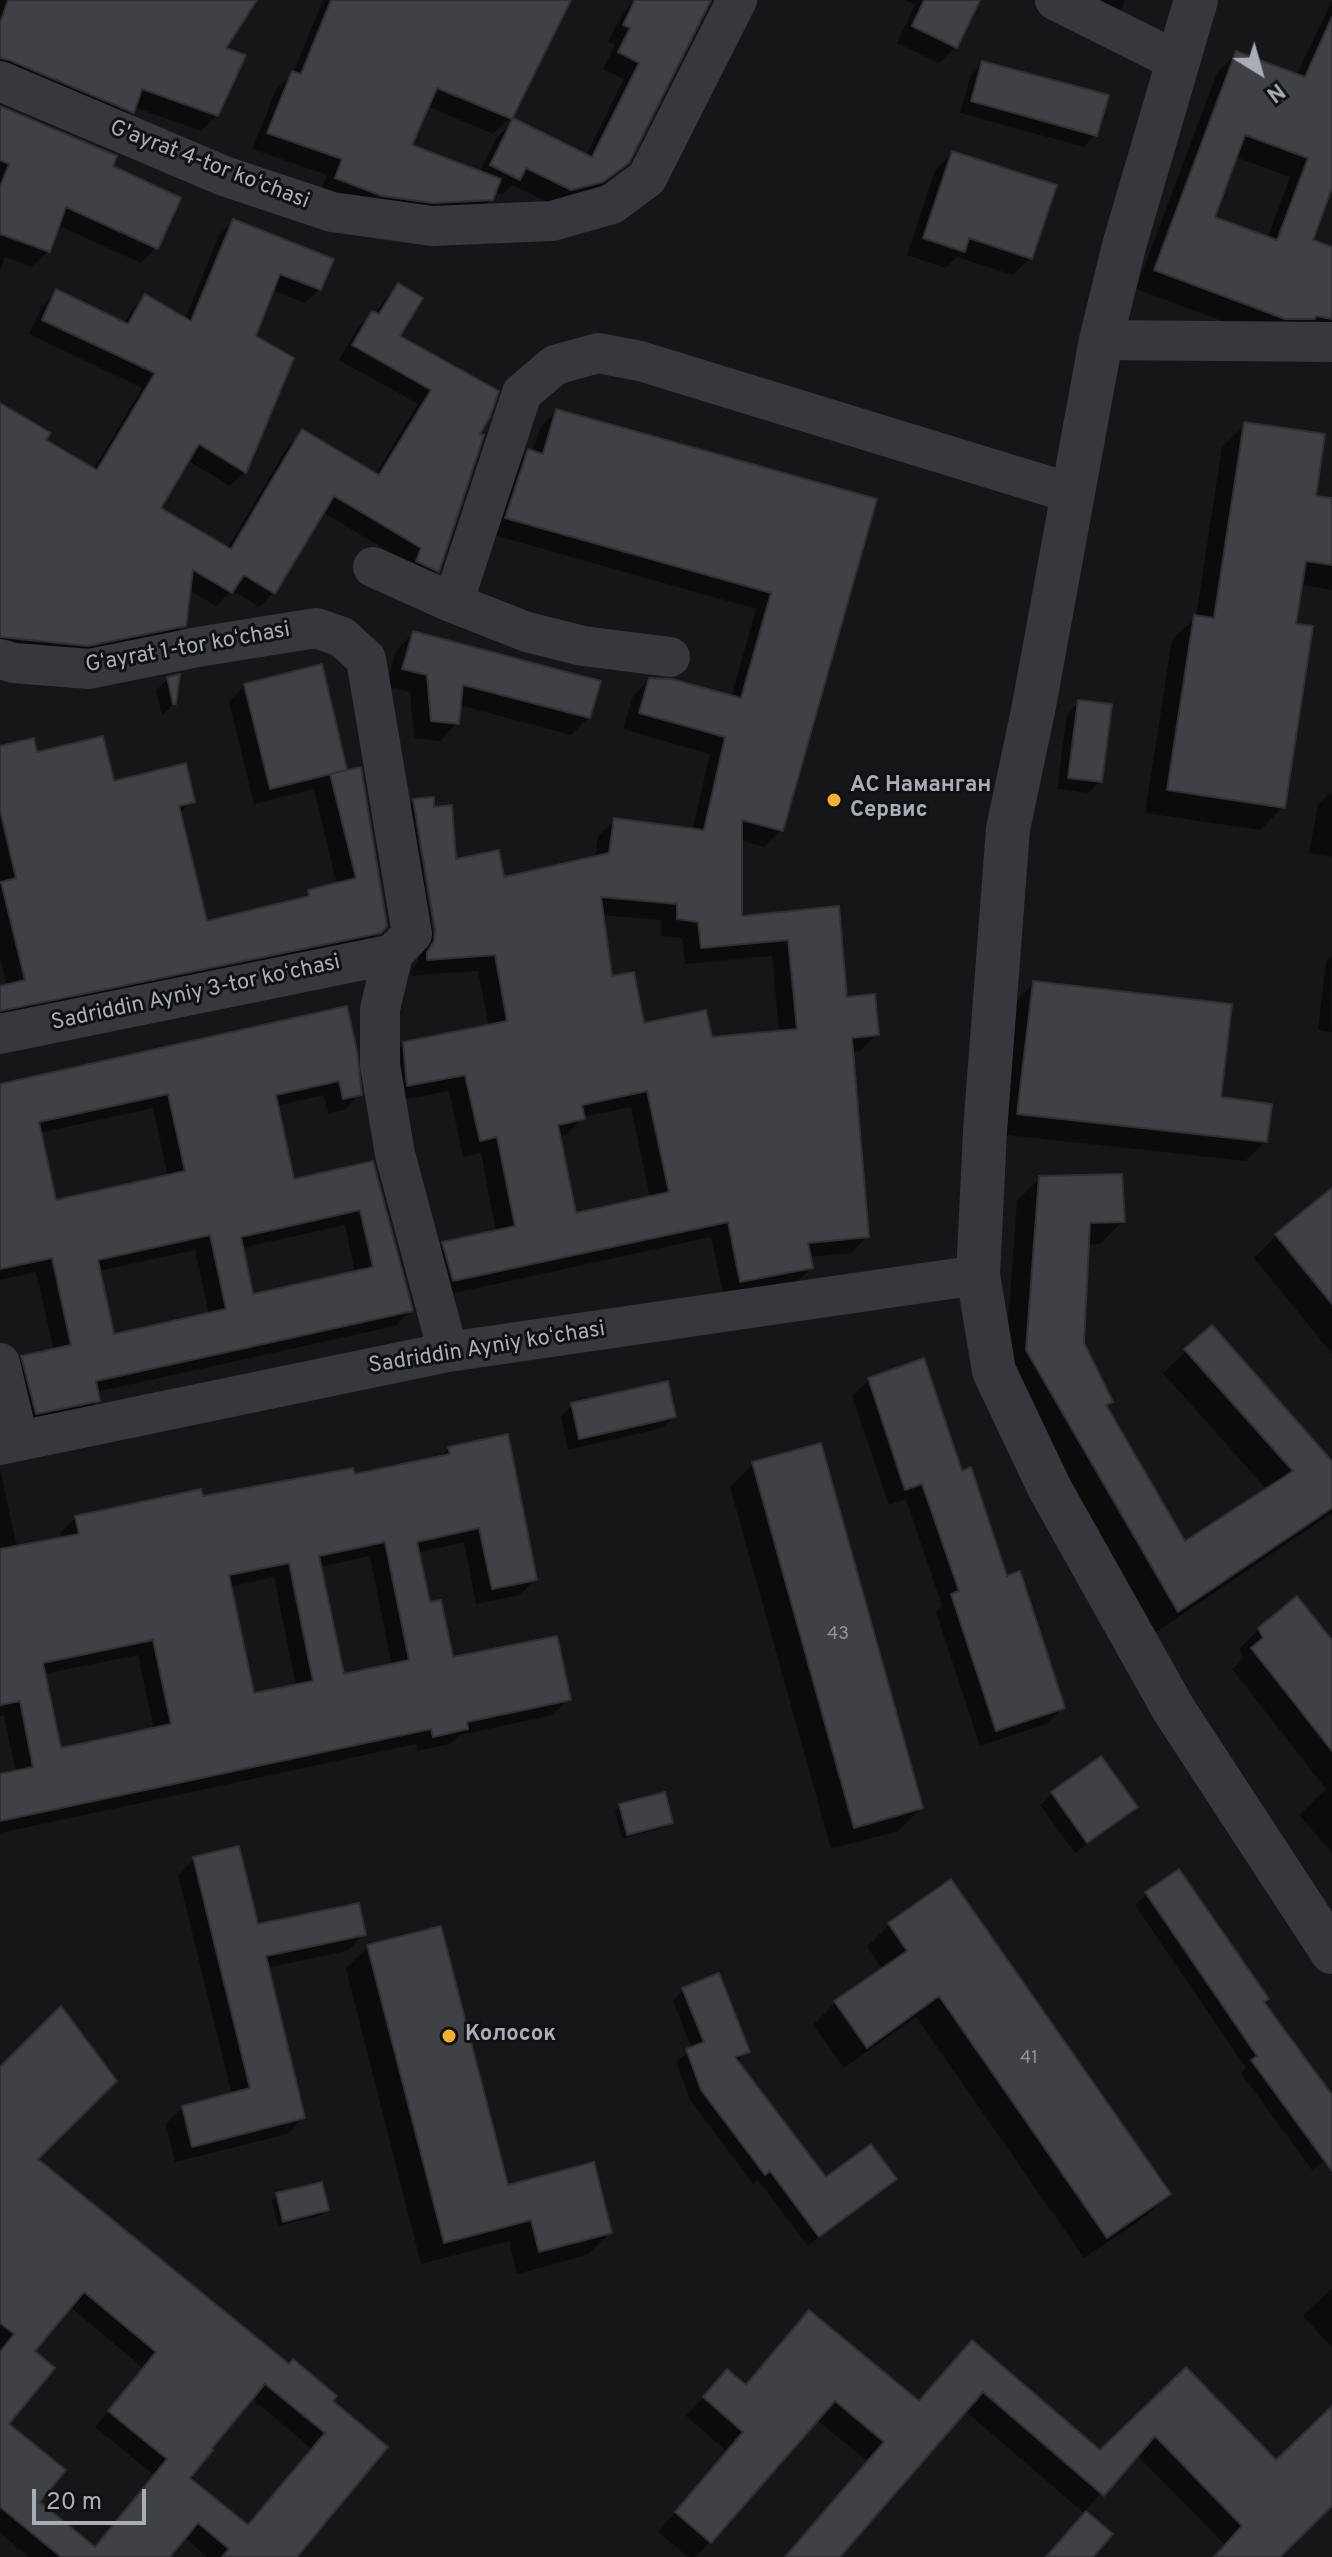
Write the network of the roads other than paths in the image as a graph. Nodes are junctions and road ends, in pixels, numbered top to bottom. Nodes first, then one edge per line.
1 (737, 0) edge
2 (1055, 0) edge
3 (1196, 0) edge
4 (1179, 62) junction
5 (0, 81) edge
6 (1101, 340) junction
7 (1332, 342) edge
8 (1074, 494) junction
9 (373, 567) dead end
10 (453, 603) junction
11 (670, 657) dead end
12 (0, 659) edge
13 (393, 954) junction
14 (0, 1034) edge
15 (978, 1275) junction
16 (448, 1352) junction
17 (0, 1363) edge
18 (9, 1442) edge
19 (1332, 1952) edge

1 - 5 street, G'ayrat 4-tor koʻchasi
2 - 4 street
3 - 4 street
4 - 6 street
6 - 7 street
6 - 8 street
8 - 10 street
8 - 15 street
9 - 10 street
10 - 11 street
12 - 13 street, Gʻayrat 1-tor koʻchasi
13 - 14 street, Sadriddin Ayniy 3-tor koʻchasi
13 - 16 street
15 - 16 street, Sadriddin Ayniy koʻchasi
15 - 19 street
16 - 18 street, Sadriddin Ayniy koʻchasi
17 - 18 street

